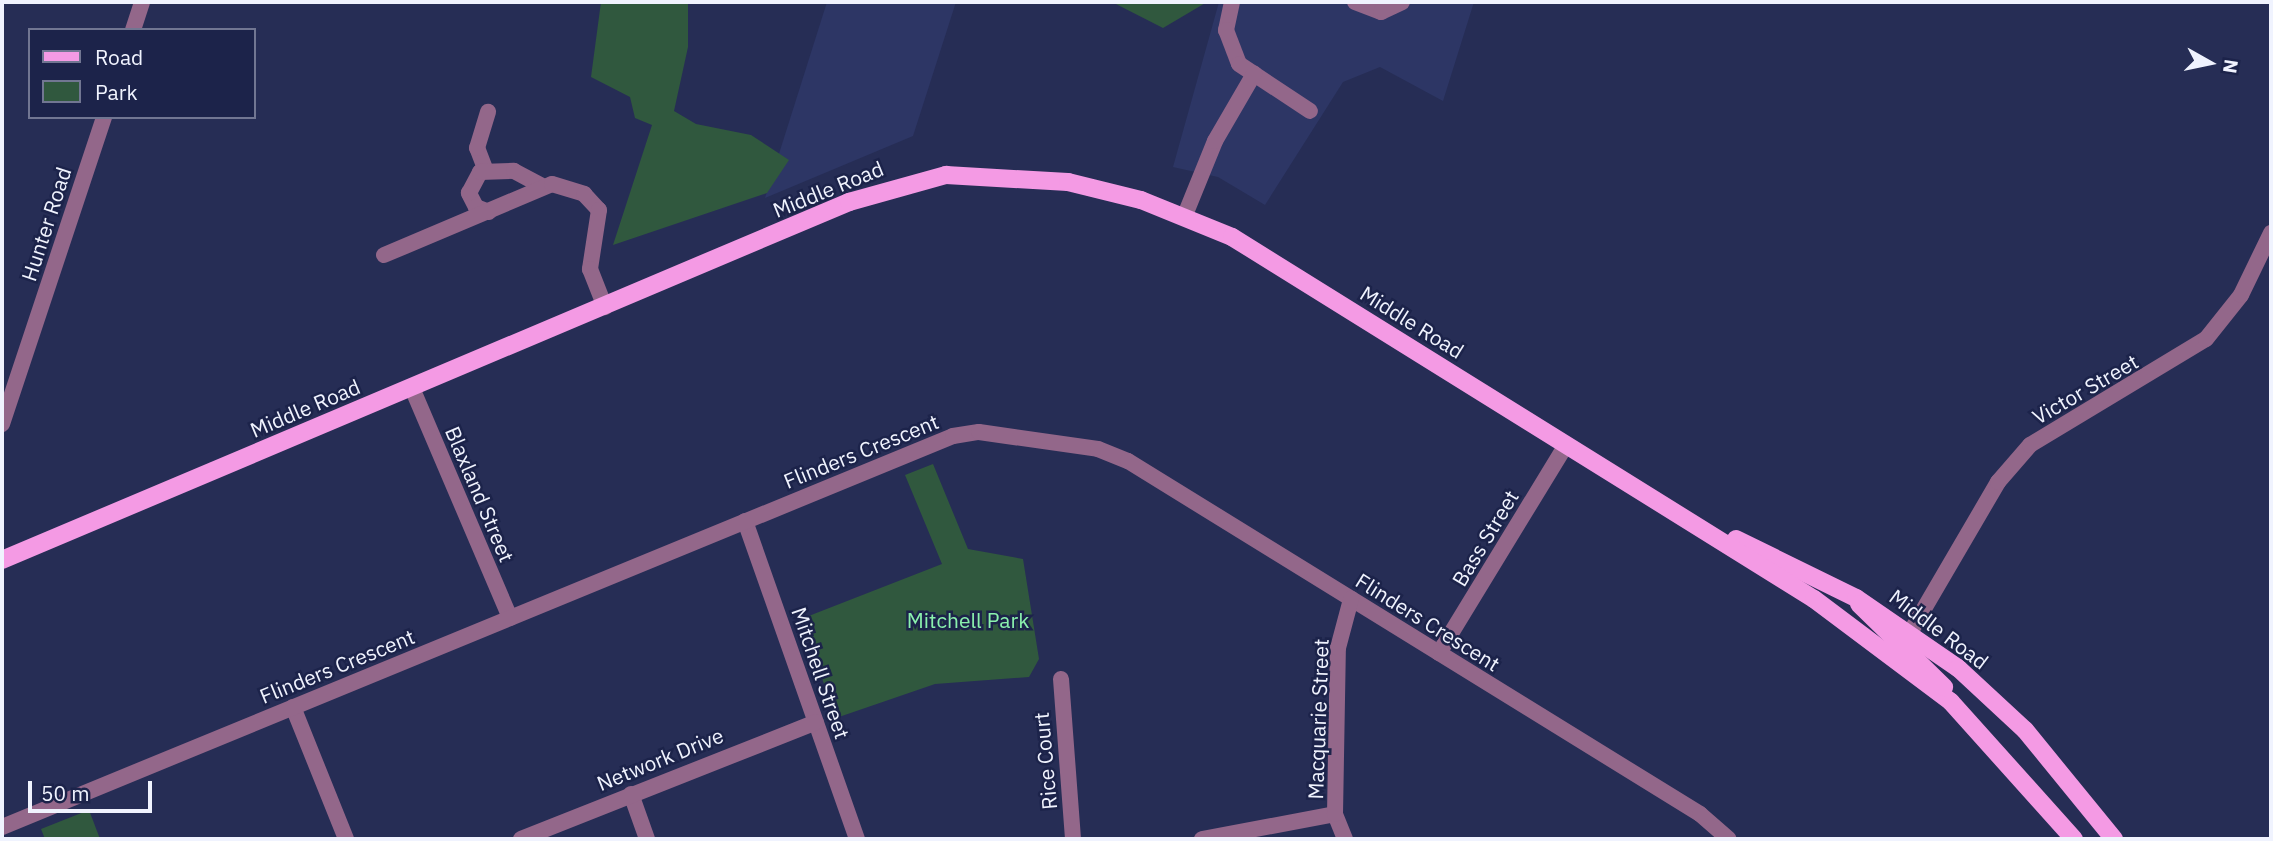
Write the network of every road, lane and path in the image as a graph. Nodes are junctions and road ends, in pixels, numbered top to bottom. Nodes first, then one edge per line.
1 (142, 2) edge
2 (1232, 2) edge
3 (1355, 2) edge
4 (1402, 2) edge
5 (134, 28) edge
6 (1254, 75) junction
7 (1310, 111) dead end
8 (488, 112) dead end
9 (103, 119) edge
10 (486, 171) junction
11 (540, 185) junction
12 (489, 212) junction
13 (1185, 215) junction
14 (2271, 233) edge
15 (384, 255) dead end
16 (605, 307) junction
17 (412, 388) junction
18 (2, 424) edge
19 (1566, 444) junction
20 (1651, 498) junction
21 (746, 521) junction
22 (2, 560) edge
23 (1856, 598) junction
24 (1351, 599) junction
25 (510, 618) junction
26 (1911, 631) junction
27 (1439, 653) junction
28 (1061, 679) dead end
29 (1951, 702) junction
30 (293, 707) junction
31 (816, 722) junction
32 (631, 794) junction
33 (1335, 814) junction
34 (2, 827) edge
35 (346, 839) edge
36 (521, 839) edge
37 (647, 839) edge
38 (857, 839) edge
39 (1073, 839) edge
40 (1202, 839) edge
41 (1346, 839) edge
42 (1729, 839) edge
43 (2074, 839) edge
44 (2114, 839) edge

1 - 5 street
2 - 6 street
3 - 4 street
6 - 7 street
6 - 13 street
8 - 10 street
9 - 18 street, Hunter Road
10 - 11 street
10 - 12 street
11 - 12 street
11 - 16 street
12 - 15 street
13 - 16 main road, Middle Road
13 - 19 main road, Middle Road
14 - 26 street, Victor Street
16 - 17 main road, Middle Road
17 - 22 main road, Middle Road
17 - 25 street, Blaxland Street
19 - 20 main road, Middle Road
19 - 27 street, Bass Street
20 - 23 main road, Middle Road
20 - 29 main road, Middle Road
21 - 24 street, Flinders Crescent
21 - 25 street, Flinders Crescent
21 - 31 street, Mitchell Street
23 - 26 main road, Middle Road
23 - 29 main road
24 - 27 street, Flinders Crescent
24 - 33 street, Macquarie Street
25 - 30 street, Flinders Crescent
26 - 44 main road, Middle Road
27 - 42 street, Flinders Crescent
28 - 39 street, Rice Court
29 - 43 main road, Middle Road
30 - 34 street, Flinders Crescent
30 - 35 street
31 - 32 street, Network Drive
31 - 38 street, Mitchell Street
32 - 36 street, Network Drive
32 - 37 street
33 - 40 street
33 - 41 street, Macquarie Street

